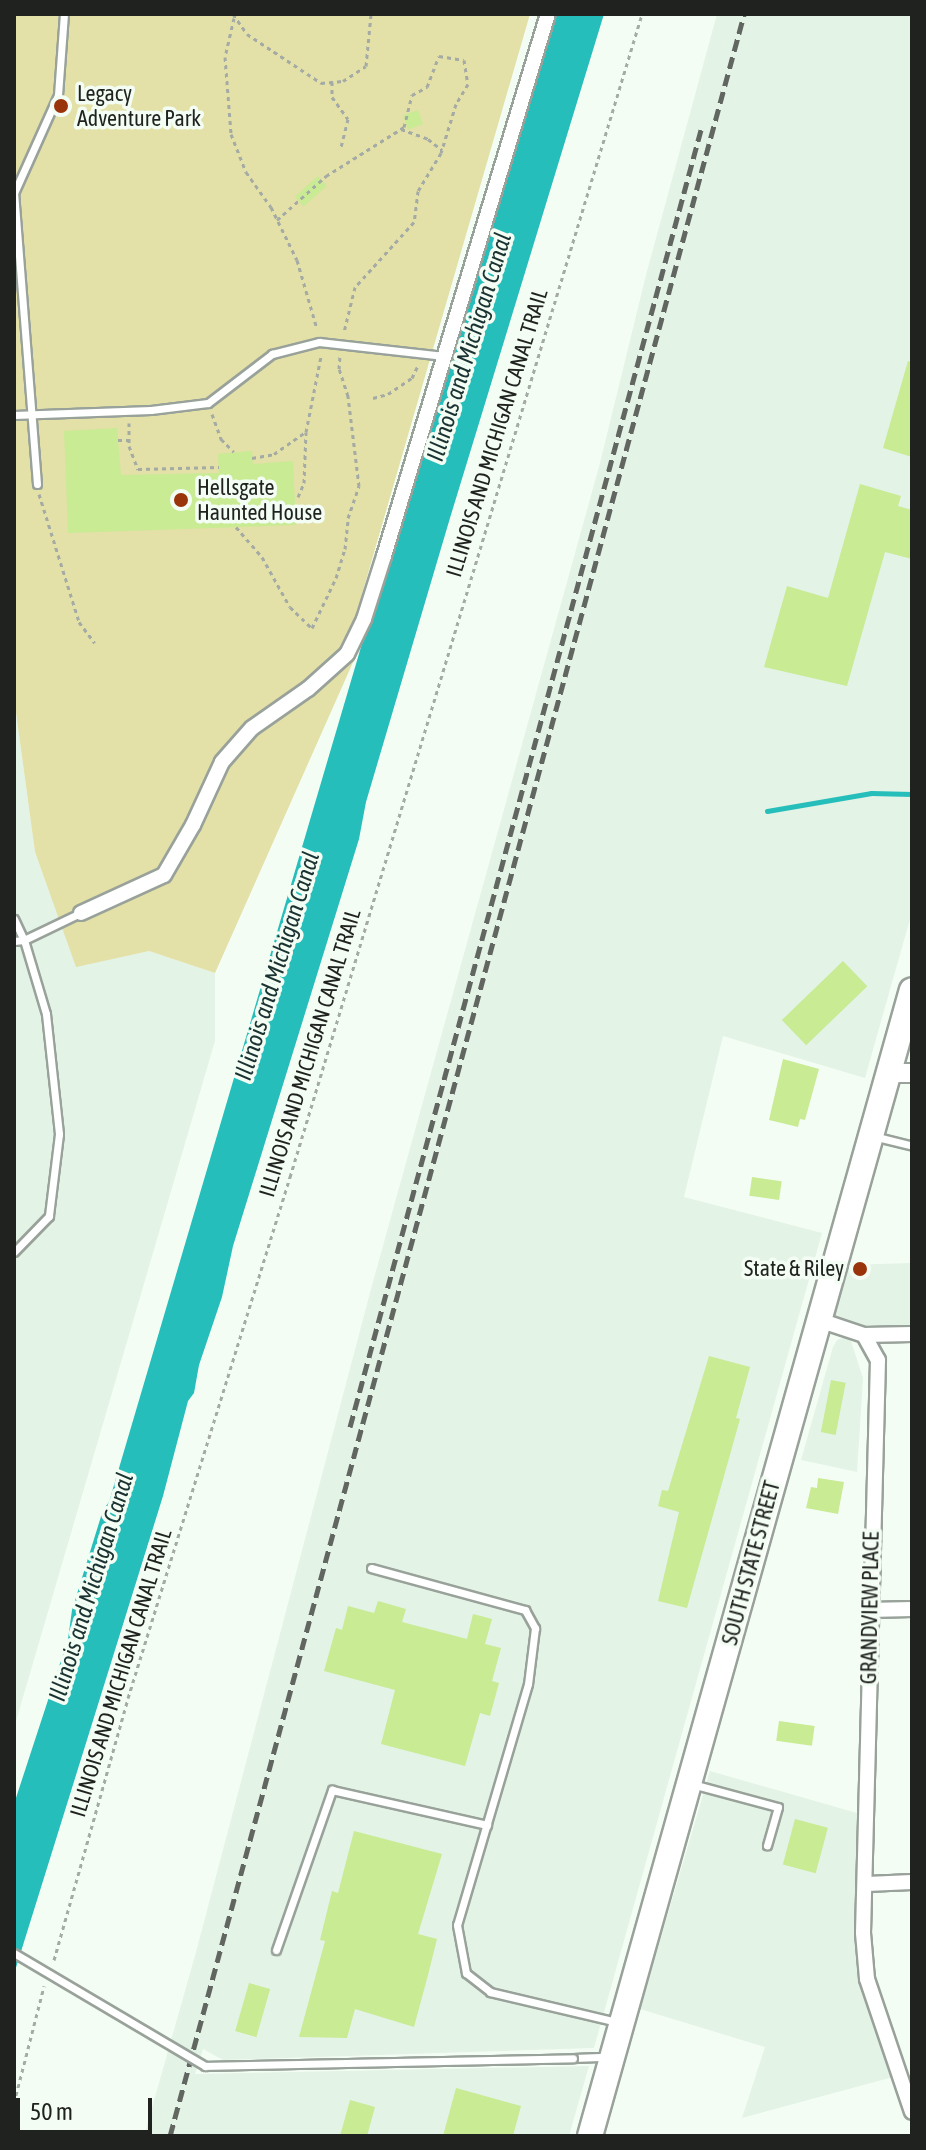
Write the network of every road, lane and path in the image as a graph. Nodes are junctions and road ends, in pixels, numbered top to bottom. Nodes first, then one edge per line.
1 (64, 14) edge
2 (371, 14) edge
3 (548, 14) edge
4 (642, 14) edge
5 (234, 16) edge
6 (332, 82) junction
7 (401, 129) junction
8 (341, 147) dead end
9 (442, 150) junction
10 (277, 220) junction
11 (319, 342) junction
12 (341, 343) junction
13 (423, 354) junction
14 (444, 356) junction
15 (373, 398) dead end
16 (208, 403) junction
17 (129, 410) junction
18 (33, 413) junction
19 (14, 415) edge
20 (306, 432) junction
21 (118, 440) dead end
22 (129, 440) junction
23 (234, 452) dead end
24 (252, 458) dead end
25 (219, 467) dead end
26 (37, 484) joint
27 (298, 497) dead end
28 (236, 527) dead end
29 (95, 643) dead end
30 (81, 913) joint
31 (14, 919) edge
32 (24, 940) junction
33 (14, 941) edge
34 (912, 990) edge
35 (900, 1073) edge
36 (871, 1136) junction
37 (912, 1146) edge
38 (14, 1252) edge
39 (819, 1320) junction
40 (912, 1334) edge
41 (864, 1335) junction
42 (371, 1568) dead end
43 (912, 1609) edge
44 (869, 1610) junction
45 (690, 1784) junction
46 (487, 1825) junction
47 (767, 1845) dead end
48 (912, 1882) edge
49 (867, 1884) junction
50 (276, 1950) dead end
51 (14, 1953) edge
52 (53, 1963) dead end
53 (44, 1985) dead end
54 (623, 2024) junction
55 (613, 2057) junction
56 (14, 2103) edge
57 (912, 2112) edge
58 (590, 2136) edge

1 - 18 lane
2 - 6 path
3 - 14 street
4 - 52 path, ILLINOIS AND MICHIGAN CANAL TRAIL
5 - 6 path
5 - 10 path
6 - 8 path
7 - 9 path
7 - 9 path
7 - 10 path
9 - 12 path
10 - 11 path
11 - 12 lane
11 - 16 lane
11 - 20 path
12 - 13 lane
12 - 28 path
13 - 14 lane
13 - 15 path
14 - 30 street
16 - 17 lane
16 - 23 path
17 - 18 lane
17 - 22 path
18 - 19 lane
18 - 26 lane
20 - 24 path
20 - 27 path
21 - 22 path
22 - 25 path
26 - 29 path
30 - 32 lane
31 - 32 lane
32 - 33 lane
32 - 38 lane
34 - 35 main road, SOUTH STATE STREET
35 - 36 main road, SOUTH STATE STREET
36 - 37 lane
36 - 39 main road, SOUTH STATE STREET
39 - 41 street
39 - 45 main road, SOUTH STATE STREET
40 - 41 street
41 - 44 street, GRANDVIEW PLACE
42 - 46 lane
43 - 44 street
44 - 49 street, GRANDVIEW PLACE
45 - 47 lane
45 - 54 main road, SOUTH STATE STREET
46 - 50 lane
46 - 54 lane
48 - 49 street
49 - 57 street, GRANDVIEW PLACE
51 - 55 lane, bridge
53 - 56 path
54 - 55 main road, SOUTH STATE STREET
55 - 58 main road, SOUTH STATE STREET

